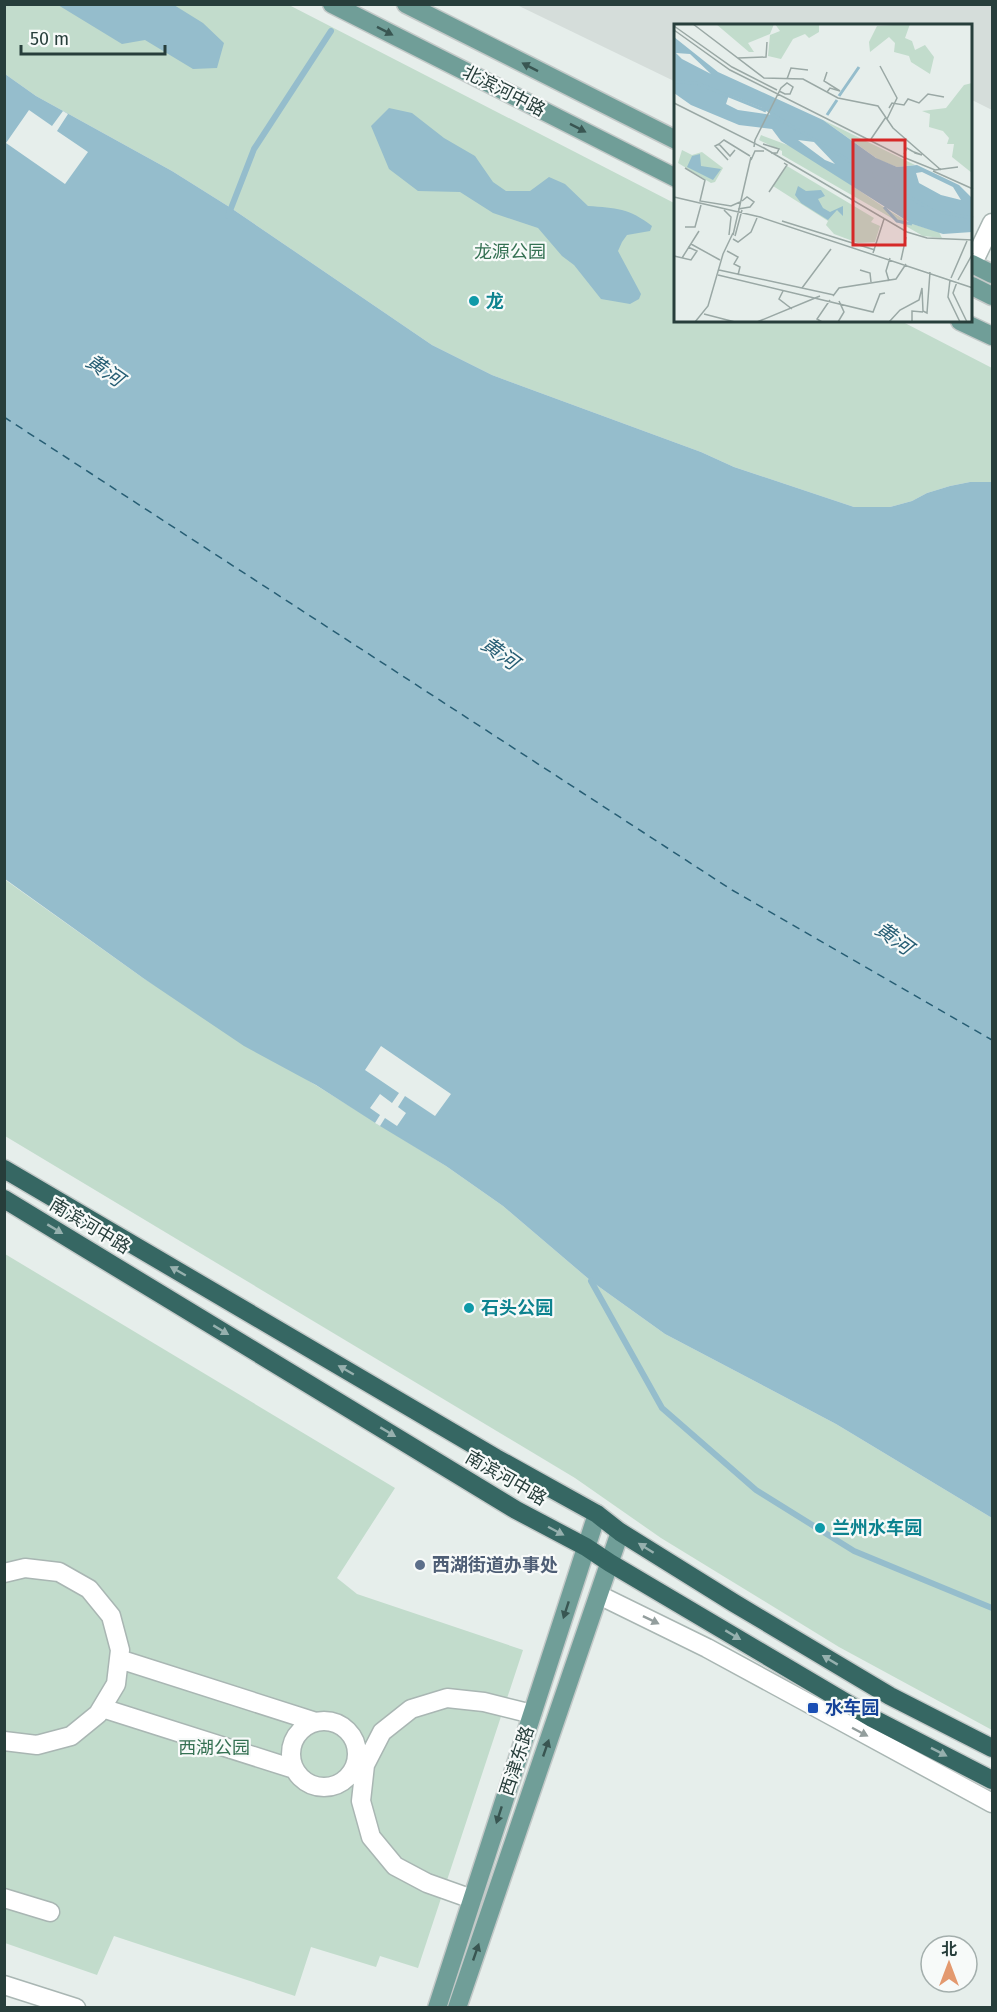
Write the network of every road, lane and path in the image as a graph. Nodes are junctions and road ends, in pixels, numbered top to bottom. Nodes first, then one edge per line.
1 (332, 4) edge
2 (406, 4) edge
3 (674, 139) edge
4 (674, 177) edge
5 (993, 223) edge
6 (973, 263) edge
7 (973, 265) edge
8 (993, 274) edge
9 (973, 286) edge
10 (993, 296) edge
11 (962, 322) edge
12 (993, 336) edge
13 (4, 1169) edge
14 (4, 1199) edge
15 (597, 1514) junction
16 (620, 1532) junction
17 (586, 1547) junction
18 (610, 1563) junction
19 (4, 1573) edge
20 (599, 1595) junction
21 (119, 1659) junction
22 (102, 1708) junction
23 (532, 1714) junction
24 (316, 1722) junction
25 (4, 1741) edge
26 (993, 1749) edge
27 (360, 1764) junction
28 (294, 1769) junction
29 (993, 1780) edge
30 (993, 1803) edge
31 (4, 1898) edge
32 (472, 1899) junction
33 (50, 1912) dead end
34 (4, 1984) edge
35 (76, 2007) edge
36 (437, 2007) edge
37 (457, 2007) edge

1 -> 4 main road, 北滨河中路
3 -> 2 main road, 北滨河中路
5 - 6 street
7 - 8 main road
9 - 10 main road
11 - 12 main road
15 -> 13 highway, 南滨河中路
14 -> 17 highway, 南滨河中路
15 - 16 highway, 南滨河中路
15 - 17 main road, 西津东路
16 - 18 main road, 西津东路
26 -> 16 highway, 南滨河中路
17 - 18 highway, 南滨河中路
17 -> 23 main road, 西津东路
18 - 20 main road, 西津东路
18 -> 29 highway, 南滨河中路
19 - 21 street
20 -> 30 street
37 -> 20 main road, 西津东路
21 - 22 street
21 - 24 street
22 - 25 street
22 - 28 street
23 - 27 street
23 -> 32 main road, 西津东路
24 - 27 street
24 - 28 street
27 - 28 street
27 - 32 street
31 - 33 street
32 - 36 main road, 西津东路
34 - 35 street

